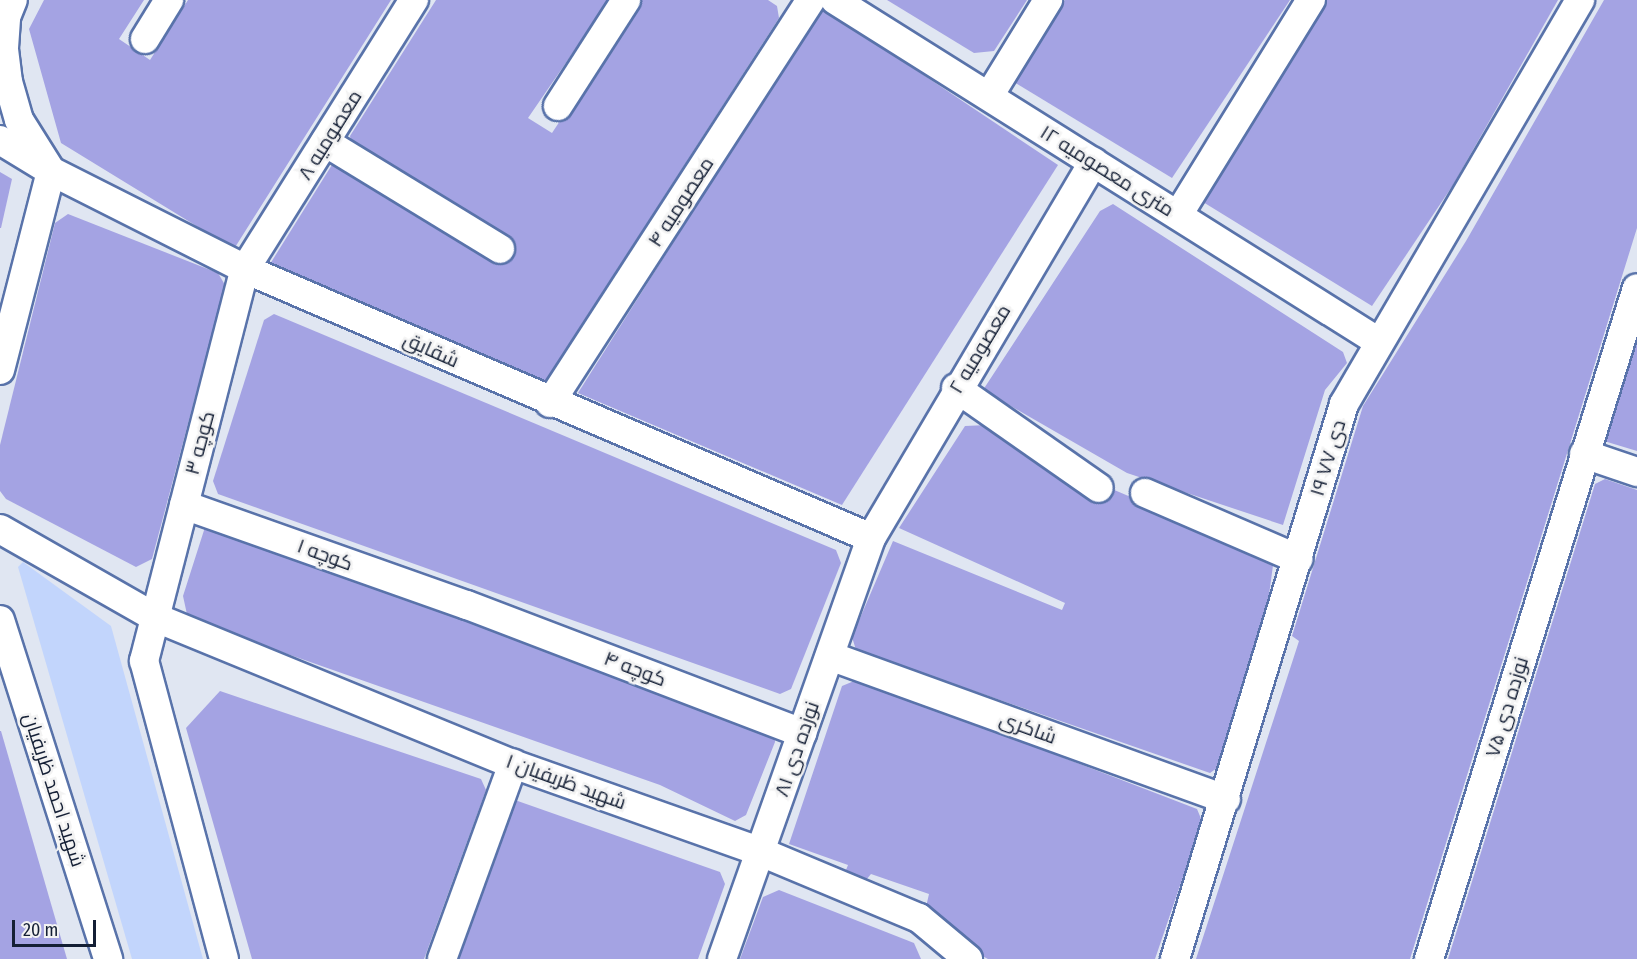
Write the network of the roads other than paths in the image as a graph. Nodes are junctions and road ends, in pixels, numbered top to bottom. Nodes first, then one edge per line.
1 (169, 0) edge
2 (414, 0) edge
3 (626, 0) edge
4 (812, 0) edge
5 (836, 0) edge
6 (1048, 0) edge
7 (1311, 0) edge
8 (1580, 0) edge
9 (6, 13) edge
10 (145, 39) dead end
11 (989, 96) junction
12 (558, 106) dead end
13 (0, 140) edge
14 (325, 142) junction
15 (1094, 162) junction
16 (51, 171) junction
17 (1178, 215) junction
18 (500, 249) dead end
19 (245, 269) junction
20 (1637, 288) edge
21 (1379, 342) junction
22 (0, 370) edge
23 (956, 388) junction
24 (550, 403) junction
25 (1584, 454) junction
26 (1637, 472) edge
27 (1099, 488) dead end
28 (1145, 493) dead end
29 (184, 505) junction
30 (0, 529) edge
31 (871, 538) junction
32 (1298, 559) junction
33 (467, 605) joint
34 (154, 617) junction
35 (0, 620) edge
36 (830, 656) junction
37 (802, 733) junction
38 (513, 764) junction
39 (1226, 799) junction
40 (761, 852) junction
41 (955, 956) edge
42 (108, 959) edge
43 (224, 959) edge
44 (442, 959) edge
45 (722, 959) edge
46 (1175, 959) edge
47 (1429, 959) edge

1 - 10 street
2 - 14 street, معصومیه ۸
3 - 12 street
4 - 24 street, معصومیه ۴
5 - 11 street, ۱۲ متری معصومیه
6 - 11 street
7 - 17 street
8 - 21 street, ۱۹ دی ۷۷
9 - 16 street
11 - 15 street, ۱۲ متری معصومیه
13 - 16 street, شقایق
14 - 18 street
14 - 19 street, معصومیه ۸
15 - 17 street, ۱۲ متری معصومیه
15 - 23 street, معصومیه ۲
16 - 19 street, شقایق
16 - 22 street
17 - 21 street, ۱۲ متری معصومیه
19 - 24 street, شقایق
19 - 29 street, کوچه ۳
20 - 25 street, نوزده دی ۷۵
21 - 32 street, ۱۹ دی ۷۷
23 - 27 street
23 - 31 street, معصومیه ۲
24 - 31 street, شقایق
25 - 26 street
25 - 47 street, نوزده دی ۷۵
28 - 32 street
29 - 33 street, کوچه ۱
29 - 34 street, کوچه ۳
30 - 34 street, شهید ظریفیان ۱
31 - 36 street, نوزده دی ۸۱
32 - 39 street, ۱۹ دی ۷۷
33 - 37 street, کوچه ۴
34 - 38 street, شهید ظریفیان ۱
34 - 43 street
35 - 42 street, شهید احمد ظریفیان
36 - 37 street, نوزده دی ۸۱
36 - 39 street, شاکری
37 - 40 street, نوزده دی ۸۱
38 - 40 street, شهید ظریفیان ۱
38 - 44 street
39 - 46 street, ۱۹ دی ۷۷
40 - 41 street, شهید ظریفیان ۱
40 - 45 street, نوزده دی ۸۱

